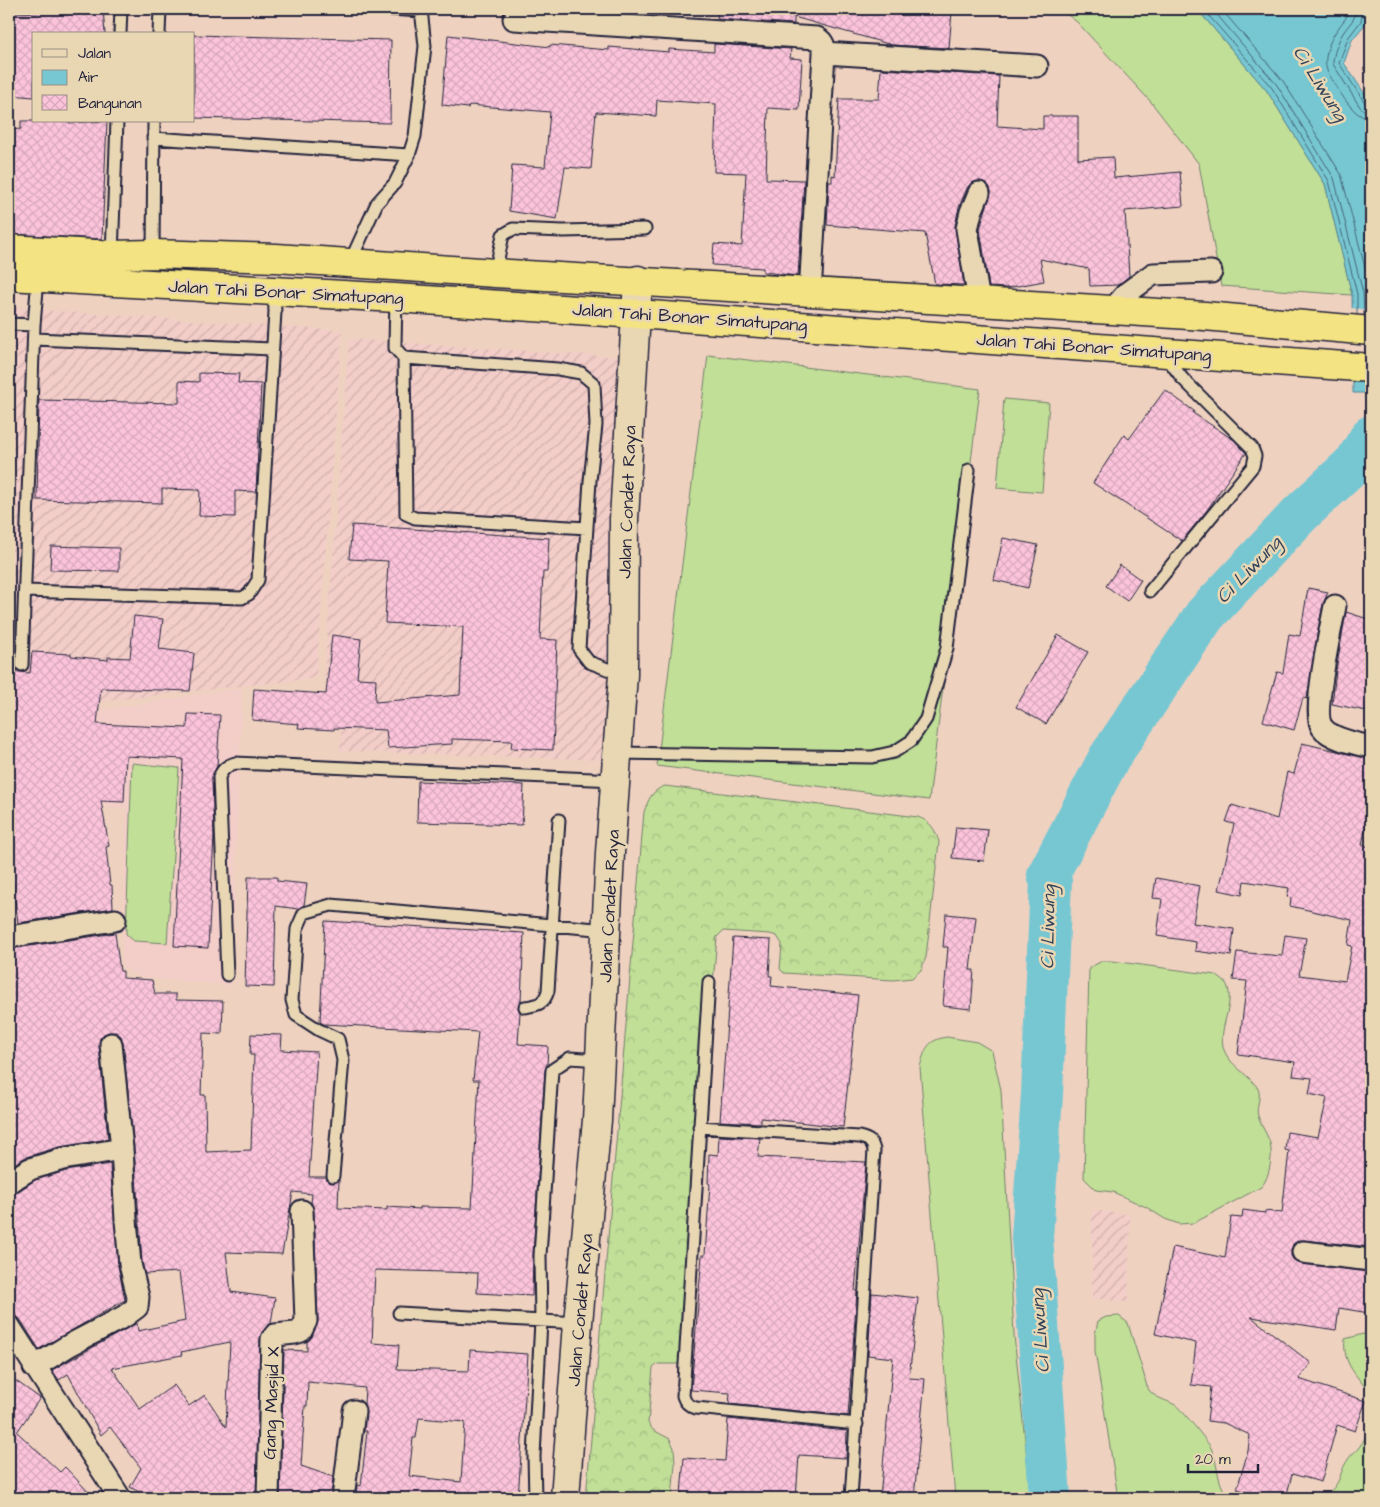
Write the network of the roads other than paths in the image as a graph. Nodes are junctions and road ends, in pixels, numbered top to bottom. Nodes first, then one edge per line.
1 (121, 9) edge
2 (160, 9) edge
3 (388, 9) edge
4 (421, 10) edge
5 (514, 19) dead end
6 (120, 32) edge
7 (159, 32) edge
8 (824, 53) junction
9 (1036, 66) dead end
10 (117, 122) edge
11 (154, 122) edge
12 (153, 138) junction
13 (409, 155) junction
14 (979, 193) dead end
15 (645, 229) dead end
16 (9, 249) edge
17 (153, 254) junction
18 (112, 255) junction
19 (276, 258) junction
20 (349, 264) junction
21 (1211, 272) dead end
22 (495, 273) junction
23 (9, 276) edge
24 (38, 278) junction
25 (638, 280) junction
26 (151, 284) junction
27 (811, 284) junction
28 (274, 291) junction
29 (396, 298) junction
30 (979, 301) junction
31 (1112, 310) junction
32 (637, 314) junction
33 (9, 324) edge
34 (34, 325) junction
35 (808, 325) junction
36 (1371, 332) edge
37 (34, 339) junction
38 (272, 349) junction
39 (1164, 353) junction
40 (404, 358) junction
41 (1371, 368) edge
42 (969, 470) dead end
43 (587, 528) junction
44 (25, 591) junction
45 (1150, 591) dead end
46 (1335, 606) dead end
47 (22, 665) dead end
48 (623, 675) junction
49 (1371, 747) edge
50 (618, 753) junction
51 (616, 780) junction
52 (559, 820) dead end
53 (115, 920) dead end
54 (553, 925) junction
55 (607, 930) junction
56 (9, 937) edge
57 (227, 975) dead end
58 (709, 982) dead end
59 (525, 1007) dead end
60 (111, 1044) dead end
61 (600, 1060) junction
62 (700, 1127) junction
63 (122, 1149) junction
64 (333, 1176) dead end
65 (9, 1182) edge
66 (302, 1211) dead end
67 (1303, 1252) dead end
68 (1371, 1260) edge
69 (399, 1313) dead end
70 (541, 1321) junction
71 (578, 1323) junction
72 (9, 1326) edge
73 (34, 1367) junction
74 (354, 1411) dead end
75 (857, 1424) junction
76 (120, 1498) edge
77 (268, 1498) edge
78 (343, 1498) edge
79 (535, 1498) edge
80 (565, 1498) edge
81 (851, 1498) edge

1 - 6 lane
2 - 7 lane
3 - 4 lane
4 - 13 lane
5 - 8 street
8 - 9 street
8 - 27 street
10 - 18 lane
11 - 12 lane
12 - 13 lane
12 - 17 lane
13 - 20 lane
14 - 30 street
15 - 22 lane
16 - 18 highway, Jalan Tahi Bonar Simatupang
17 - 18 highway, Jalan Tahi Bonar Simatupang
17 - 19 highway, Jalan Tahi Bonar Simatupang
17 - 26 highway
19 - 20 highway, Jalan Tahi Bonar Simatupang
19 - 28 highway
20 - 22 highway, Jalan Tahi Bonar Simatupang
21 - 31 street
22 - 25 highway, Jalan Tahi Bonar Simatupang
23 - 24 highway, Jalan Tahi Bonar Simatupang
24 - 26 highway, Jalan Tahi Bonar Simatupang
24 - 34 lane
25 - 27 highway, Jalan Tahi Bonar Simatupang
25 - 32 street, Jalan Condet Raya
26 - 28 highway, Jalan Tahi Bonar Simatupang
27 - 30 highway, Jalan Tahi Bonar Simatupang
27 - 35 highway
28 - 29 highway, Jalan Tahi Bonar Simatupang
28 - 38 lane
29 - 32 highway, Jalan Tahi Bonar Simatupang
29 - 40 lane
30 - 31 highway, Jalan Tahi Bonar Simatupang
31 - 36 highway, Jalan Tahi Bonar Simatupang
32 - 35 highway, Jalan Tahi Bonar Simatupang
32 - 48 street, Jalan Condet Raya
33 - 34 lane
34 - 37 lane
35 - 39 highway, Jalan Tahi Bonar Simatupang
37 - 38 lane
37 - 44 lane
38 - 44 lane
39 - 41 highway, Jalan Tahi Bonar Simatupang
39 - 45 lane
40 - 43 lane
40 - 43 lane
42 - 50 lane
43 - 48 lane
44 - 47 lane
46 - 49 street
48 - 50 street, Jalan Condet Raya
50 - 51 street, Jalan Condet Raya
51 - 55 street, Jalan Condet Raya
51 - 57 lane
52 - 54 lane
53 - 56 street
54 - 55 lane
54 - 59 lane
54 - 64 lane
55 - 61 street, Jalan Condet Raya
58 - 62 lane
60 - 63 street
61 - 70 lane
61 - 71 street, Jalan Condet Raya
62 - 75 lane
62 - 75 lane
63 - 65 street
63 - 73 street
66 - 77 street, Gang Masjid X
67 - 68 street
69 - 70 lane
70 - 71 lane
70 - 79 lane
71 - 80 street, Jalan Condet Raya
72 - 73 street
73 - 76 street
74 - 78 street
75 - 81 lane

